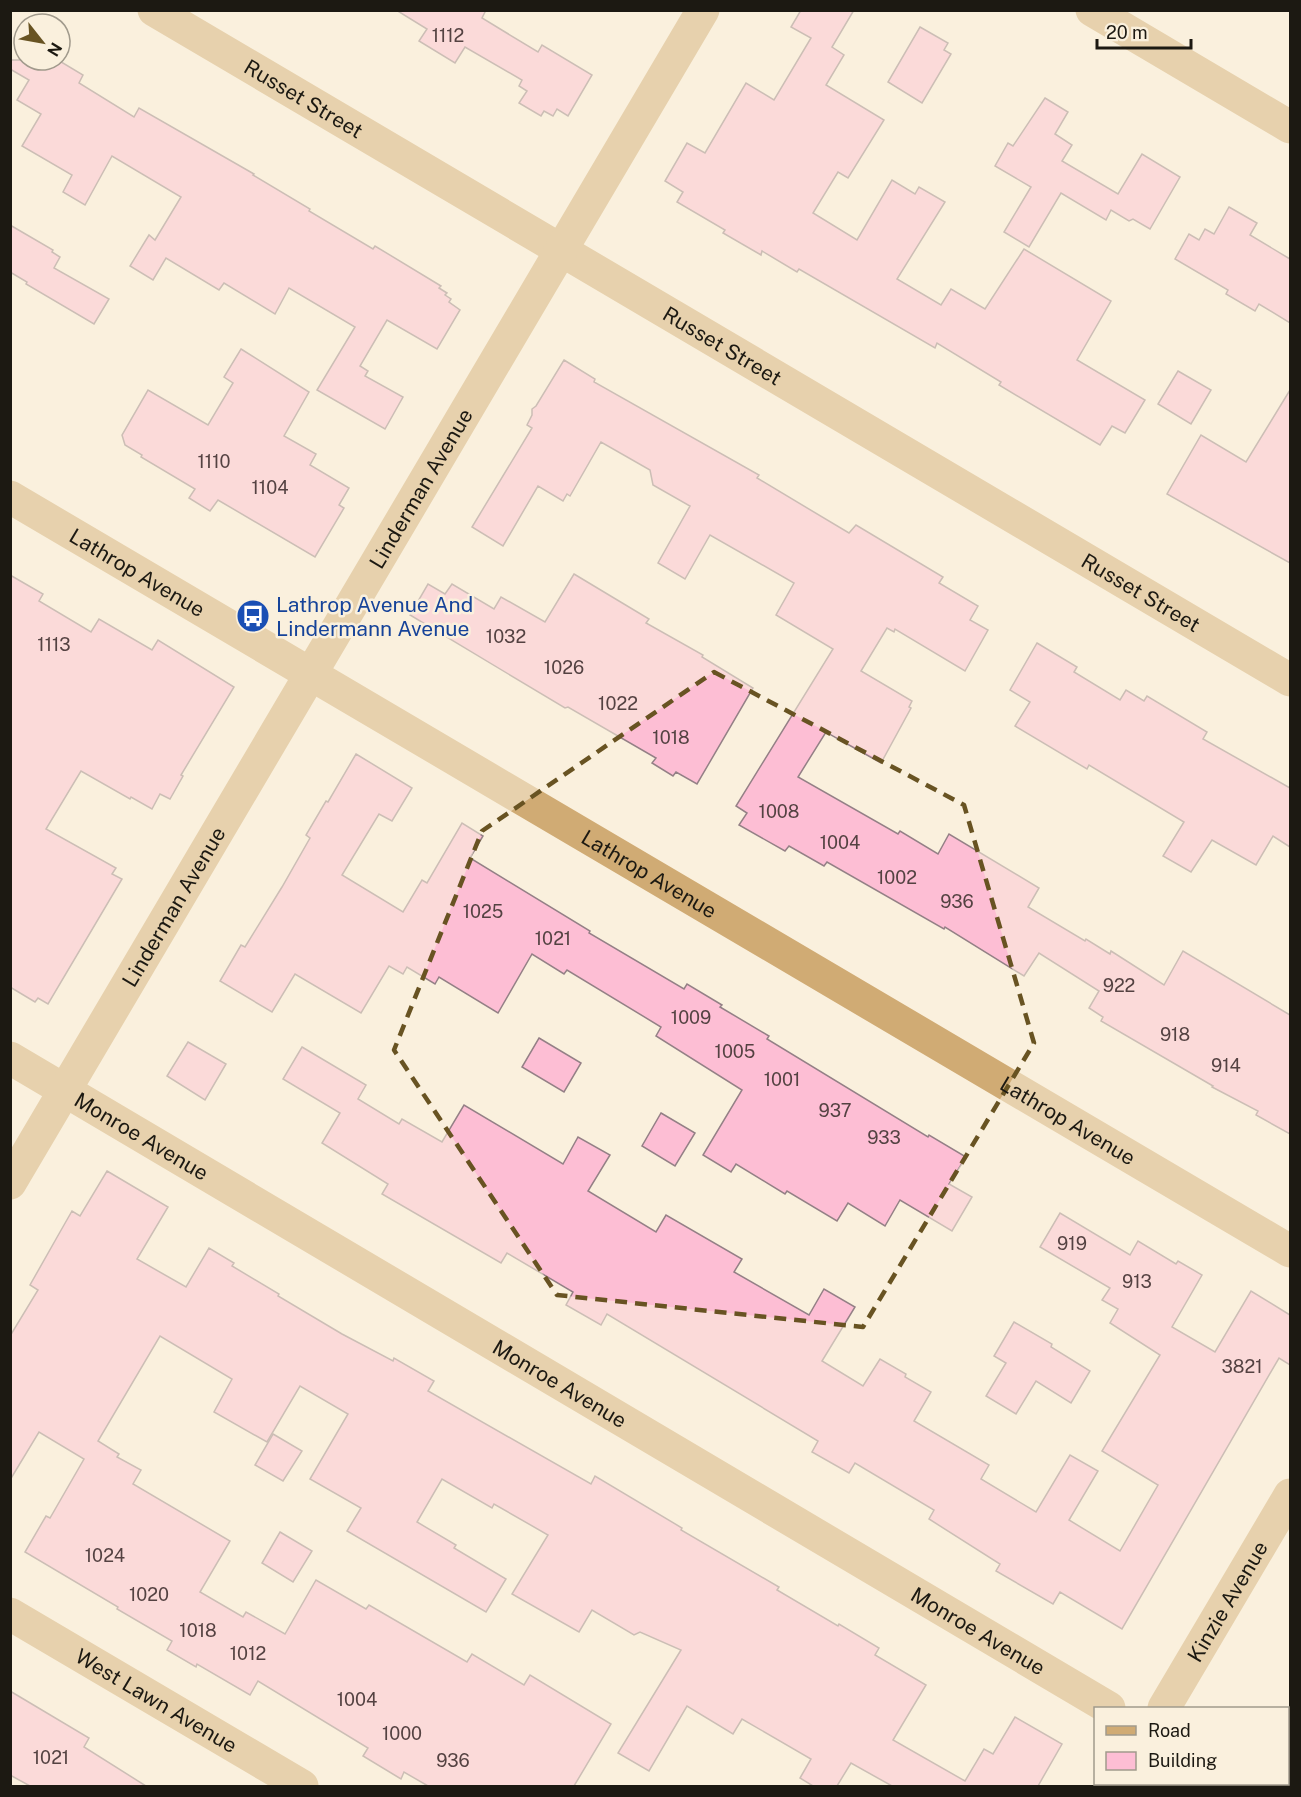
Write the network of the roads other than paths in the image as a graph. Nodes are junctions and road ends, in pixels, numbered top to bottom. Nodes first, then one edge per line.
1 (154, 10) edge
2 (704, 10) edge
3 (1092, 10) edge
4 (1290, 127) edge
5 (562, 251) junction
6 (10, 496) edge
7 (312, 674) junction
8 (1290, 680) edge
9 (10, 1058) edge
10 (65, 1091) junction
11 (10, 1183) edge
12 (1290, 1251) edge
13 (1290, 1495) edge
14 (10, 1614) edge
15 (1107, 1707) edge
16 (1165, 1707) edge
17 (302, 1786) edge

1 - 5 street, Russet Street
2 - 5 street, Linderman Avenue
3 - 4 street
5 - 7 street, Linderman Avenue
5 - 8 street, Russet Street
6 - 7 street, Lathrop Avenue
7 - 10 street, Linderman Avenue
7 - 12 street, Lathrop Avenue
9 - 10 street, Monroe Avenue
10 - 11 street, Linderman Avenue
10 - 15 street, Monroe Avenue
13 - 16 street, Kinzie Avenue
14 - 17 street, West Lawn Avenue

